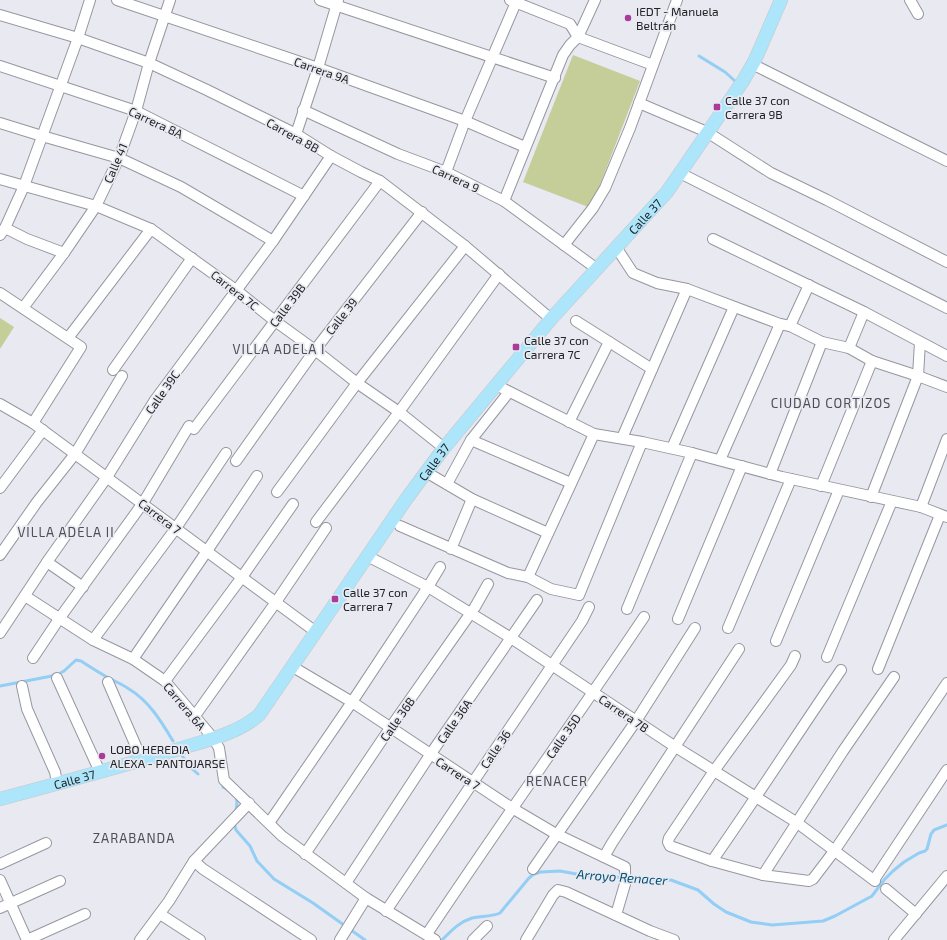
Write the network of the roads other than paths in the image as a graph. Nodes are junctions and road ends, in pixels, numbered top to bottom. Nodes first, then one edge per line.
1 (90, 0) edge
2 (117, 0) edge
3 (170, 0) edge
4 (320, 0) edge
5 (595, 0) edge
6 (675, 0) edge
7 (781, 0) edge
8 (910, 0) edge
9 (514, 1) edge
10 (337, 3) edge
11 (918, 14) dead end
12 (0, 15) edge
13 (165, 17) junction
14 (578, 37) junction
15 (78, 38) junction
16 (492, 57) junction
17 (149, 63) junction
18 (752, 64) junction
19 (653, 65) junction
20 (0, 66) edge
21 (318, 68) junction
22 (555, 78) junction
23 (59, 87) junction
24 (639, 103) junction
25 (303, 110) junction
26 (136, 111) junction
27 (465, 121) junction
28 (0, 123) edge
29 (707, 132) junction
30 (296, 134) junction
31 (42, 136) junction
32 (525, 147) junction
33 (331, 156) junction
34 (119, 158) junction
35 (947, 161) edge
36 (446, 172) junction
37 (680, 173) junction
38 (0, 179) edge
39 (380, 181) junction
40 (24, 186) junction
41 (304, 196) junction
42 (504, 201) junction
43 (96, 206) junction
44 (422, 212) junction
45 (151, 229) junction
46 (2, 231) edge
47 (713, 239) dead end
48 (273, 241) junction
49 (564, 245) junction
50 (465, 246) junction
51 (616, 247) junction
52 (64, 253) junction
53 (192, 258) junction
54 (947, 262) edge
55 (597, 269) junction
56 (499, 274) junction
57 (809, 285) junction
58 (687, 289) junction
59 (236, 290) junction
60 (0, 293) edge
61 (734, 306) junction
62 (23, 308) junction
63 (947, 308) edge
64 (864, 312) junction
65 (550, 319) junction
66 (275, 321) junction
67 (576, 321) dead end
68 (785, 325) junction
69 (68, 338) junction
70 (609, 342) junction
71 (822, 342) junction
72 (920, 342) junction
73 (850, 348) junction
74 (315, 350) junction
75 (947, 356) edge
76 (872, 361) junction
77 (652, 369) junction
78 (113, 370) dead end
79 (122, 376) dead end
80 (918, 376) junction
81 (357, 383) junction
82 (496, 385) junction
83 (947, 387) edge
84 (509, 392) junction
85 (0, 404) edge
86 (399, 412) junction
87 (569, 422) junction
88 (33, 423) junction
89 (42, 430) junction
90 (594, 434) junction
91 (622, 438) junction
92 (947, 438) edge
93 (471, 440) junction
94 (642, 442) junction
95 (444, 448) junction
96 (672, 448) junction
97 (226, 453) dead end
98 (692, 453) junction
99 (76, 454) junction
100 (720, 460) junction
101 (236, 461) dead end
102 (742, 466) junction
103 (426, 472) junction
104 (770, 474) junction
105 (257, 476) dead end
106 (107, 477) junction
107 (791, 479) junction
108 (571, 483) junction
109 (447, 484) junction
110 (821, 486) junction
111 (0, 488) edge
112 (840, 490) junction
113 (277, 492) dead end
114 (871, 497) junction
115 (472, 499) junction
116 (892, 501) junction
117 (143, 503) junction
118 (293, 504) dead end
119 (921, 507) junction
120 (944, 516) edge
121 (316, 522) dead end
122 (400, 526) dead end
123 (176, 528) junction
124 (326, 528) dead end
125 (548, 533) junction
126 (451, 549) junction
127 (207, 551) junction
128 (0, 555) edge
129 (366, 556) junction
130 (48, 562) junction
131 (440, 567) dead end
132 (242, 577) junction
133 (528, 578) junction
134 (488, 584) dead end
135 (82, 587) junction
136 (428, 587) junction
137 (25, 596) junction
138 (537, 600) dead end
139 (276, 602) junction
140 (589, 607) dead end
141 (627, 610) dead end
142 (471, 613) junction
143 (644, 617) dead end
144 (59, 619) junction
145 (678, 619) dead end
146 (695, 628) dead end
147 (728, 628) dead end
148 (316, 632) junction
149 (0, 633) edge
150 (511, 638) junction
151 (93, 640) junction
152 (776, 641) dead end
153 (739, 649) dead end
154 (795, 656) dead end
155 (827, 657) dead end
156 (33, 658) dead end
157 (133, 659) junction
158 (552, 665) junction
159 (293, 667) junction
160 (878, 669) dead end
161 (841, 670) dead end
162 (894, 677) dead end
163 (57, 678) dead end
164 (165, 681) junction
165 (108, 682) dead end
166 (947, 683) edge
167 (22, 686) dead end
168 (594, 692) junction
169 (352, 702) junction
170 (194, 716) junction
171 (636, 721) junction
172 (390, 728) junction
173 (213, 738) junction
174 (674, 746) junction
175 (430, 755) junction
176 (142, 760) junction
177 (947, 770) edge
178 (714, 771) junction
179 (100, 772) junction
180 (472, 782) junction
181 (57, 783) junction
182 (757, 797) junction
183 (0, 799) edge
184 (249, 803) junction
185 (512, 808) junction
186 (796, 822) junction
187 (269, 823) junction
188 (556, 834) junction
189 (46, 843) dead end
190 (835, 850) junction
191 (305, 854) junction
192 (604, 857) junction
193 (194, 861) junction
194 (712, 861) junction
195 (0, 864) edge
196 (533, 869) dead end
197 (763, 875) junction
198 (947, 876) edge
199 (0, 880) edge
200 (60, 881) dead end
201 (346, 883) junction
202 (886, 889) dead end
203 (366, 898) junction
204 (10, 904) junction
205 (0, 908) edge
206 (386, 911) junction
207 (84, 914) dead end
208 (160, 914) junction
209 (916, 914) junction
210 (616, 915) junction
211 (487, 926) dead end
212 (427, 934) junction
213 (27, 940) edge
214 (140, 940) edge
215 (200, 940) edge
216 (311, 940) edge
217 (340, 940) edge
218 (435, 940) edge
219 (474, 940) edge
220 (526, 940) edge
221 (674, 940) edge
222 (894, 940) edge

1 - 15 street
2 - 13 street, Carrera 9A
3 - 13 street, Calle 41
4 - 10 street
5 - 14 street
6 - 19 street
7 - 18 main road, Calle 37
8 - 11 street
9 - 14 street
9 - 16 street
10 - 16 street
10 - 21 street
12 - 15 street, Carrera 8B
13 - 17 street, Calle 41
13 - 21 street, Carrera 9A
14 - 19 street
14 - 22 street
15 - 17 street, Carrera 8B
15 - 23 street
16 - 22 street
16 - 27 street
17 - 26 street, Calle 41
17 - 30 street, Carrera 8B
18 - 29 main road, Calle 37
18 - 35 street
19 - 24 street
20 - 23 street, Carrera 8A
21 - 25 street
21 - 27 street, Carrera 9A
22 - 32 street
23 - 26 street, Carrera 8A
23 - 31 street
24 - 29 street
24 - 49 street
25 - 30 street
25 - 36 street, Carrera 9
26 - 34 street, Calle 41
26 - 41 street, Carrera 8A
27 - 32 street, Carrera 9A
27 - 36 street
28 - 31 street
29 - 37 main road, Calle 37
29 - 54 street
30 - 33 street, Carrera 8B
31 - 34 street
31 - 40 street
32 - 42 street
33 - 39 street, Carrera 8B
33 - 41 street, Calle 39C
34 - 43 street, Calle 41
34 - 48 street
36 - 42 street, Carrera 9
37 - 51 main road, Calle 37
37 - 63 street
38 - 40 street, Carrera 7C
39 - 44 street, Carrera 8B
39 - 66 street, Calle 39B
40 - 43 street, Carrera 7C
40 - 46 street
41 - 48 street, Calle 39C
42 - 49 street, Carrera 9
43 - 45 street, Carrera 7C
43 - 52 street, Calle 41
44 - 50 street, Carrera 8B
44 - 74 street, Calle 39
45 - 53 street, Carrera 7C
45 - 69 street
46 - 52 street
47 - 57 street
48 - 59 street, Calle 39C
49 - 55 street, Carrera 9
50 - 56 street, Carrera 8B
50 - 81 street
51 - 55 main road, Calle 37
51 - 58 street
52 - 62 street, Calle 41
53 - 59 street, Carrera 7C
53 - 78 street
55 - 65 main road, Calle 37
56 - 65 street, Carrera 8B
56 - 86 street
57 - 64 street
57 - 68 street
58 - 61 street
58 - 77 street
59 - 66 street, Carrera 7C
59 - 106 street, Calle 39C
60 - 62 street
61 - 68 street
61 - 96 street
62 - 69 street
64 - 72 street
64 - 73 street
65 - 82 main road, Calle 37
66 - 74 street, Carrera 7C
66 - 117 street, Calle 39B
67 - 70 street
68 - 71 street
68 - 100 street
69 - 88 street
70 - 77 street
70 - 87 street
71 - 73 street
71 - 104 street
72 - 75 street
72 - 80 street
73 - 76 street
74 - 81 street, Carrera 7C
74 - 101 street, Calle 39
76 - 80 street
76 - 110 street
77 - 91 street
79 - 99 street
80 - 83 street
80 - 114 street
81 - 86 street, Carrera 7C
81 - 113 street
82 - 84 street
82 - 95 main road, Calle 37
84 - 87 street
84 - 93 street
85 - 88 street, Carrera 7
86 - 95 street, Carrera 7C
86 - 121 street
87 - 90 street
88 - 89 street, Carrera 7
89 - 99 street, Carrera 7
89 - 111 street
90 - 91 street
90 - 108 street
91 - 94 street
92 - 119 street
93 - 108 street
93 - 109 street
94 - 96 street
94 - 133 street
95 - 103 main road, Calle 37
96 - 98 street
97 - 123 street
98 - 100 street
98 - 141 street
99 - 106 street, Carrera 7
99 - 128 street
100 - 102 street
102 - 104 street
102 - 145 street
103 - 109 street
103 - 129 main road, Calle 37
104 - 107 street
105 - 127 street
106 - 117 street, Carrera 7
106 - 130 street, Calle 39C
107 - 110 street
107 - 147 street
108 - 125 street
109 - 115 street
110 - 112 street
112 - 114 street
112 - 152 street
114 - 116 street
115 - 125 street
115 - 126 street
116 - 119 street
116 - 155 street
117 - 123 street, Carrera 7
117 - 135 street, Calle 39B
118 - 132 street
119 - 120 street
120 - 160 street
122 - 126 street
123 - 127 street, Carrera 7
123 - 151 street
124 - 139 street
125 - 133 street
126 - 133 street
127 - 132 street, Carrera 7
127 - 157 street
129 - 136 street, Carrera 7B
129 - 148 main road, Calle 37
130 - 135 street
130 - 137 street, Calle 39C
131 - 136 street
132 - 139 street, Carrera 7
132 - 164 street
134 - 142 street, Calle 36B
135 - 144 street, Calle 39B
136 - 142 street, Carrera 7B
136 - 169 street
137 - 144 street, Carrera 6A
137 - 149 street, Calle 39C
138 - 150 street, Calle 36A
139 - 148 street, Carrera 7
139 - 170 street
140 - 158 street, Calle 36
142 - 150 street, Carrera 7B
142 - 172 street, Calle 36B
143 - 168 street, Calle 35D
144 - 151 street, Carrera 6A
144 - 156 street, Calle 39B
146 - 171 street
148 - 159 main road, Calle 37
150 - 158 street, Carrera 7B
150 - 175 street, Calle 36A
151 - 157 street, Carrera 6A
153 - 174 street
154 - 178 street
157 - 164 street, Carrera 6A
158 - 168 street, Carrera 7B
158 - 180 street, Calle 36
159 - 169 street, Carrera 7
159 - 173 main road, Calle 37
161 - 182 street
162 - 186 street
163 - 179 street
164 - 170 street, Carrera 6A
165 - 176 street
166 - 190 street
167 - 181 street
168 - 171 street, Carrera 7B
168 - 185 street, Calle 35D
169 - 172 street, Carrera 7
169 - 187 street
170 - 173 street, Carrera 6A
171 - 174 street, Carrera 7B
171 - 188 street
172 - 175 street, Carrera 7
172 - 191 street, Calle 36B
173 - 176 main road, Calle 37
173 - 184 street, Carrera 6A
174 - 178 street, Carrera 7B
174 - 192 street
175 - 180 street, Carrera 7
175 - 201 street, Calle 36A
176 - 179 main road, Calle 37
177 - 190 street, Carrera 7B
178 - 182 street, Carrera 7B
178 - 194 street
179 - 181 main road, Calle 37
180 - 185 street, Carrera 7
180 - 206 street, Calle 36
181 - 183 main road, Calle 37
182 - 186 street, Carrera 7B
182 - 194 street
184 - 187 street, Carrera 6A
184 - 193 street
185 - 188 street, Carrera 7
185 - 212 street, Calle 35D
186 - 190 street, Carrera 7B
186 - 197 street
187 - 191 street, Carrera 6A
188 - 192 street, Carrera 7
188 - 196 street
189 - 195 street
190 - 197 street
191 - 201 street, Carrera 6A
192 - 210 street, Carrera 7
193 - 208 street
193 - 216 street
194 - 197 street
198 - 209 street
199 - 204 street
200 - 204 street
201 - 203 street, Carrera 6A
202 - 209 street
203 - 206 street, Carrera 6A
203 - 217 street
204 - 205 street
204 - 213 street
206 - 212 street, Carrera 6A
207 - 213 street
208 - 214 street
208 - 215 street
209 - 222 street
210 - 220 street
210 - 221 street
211 - 219 street
212 - 218 street, Carrera 6A

